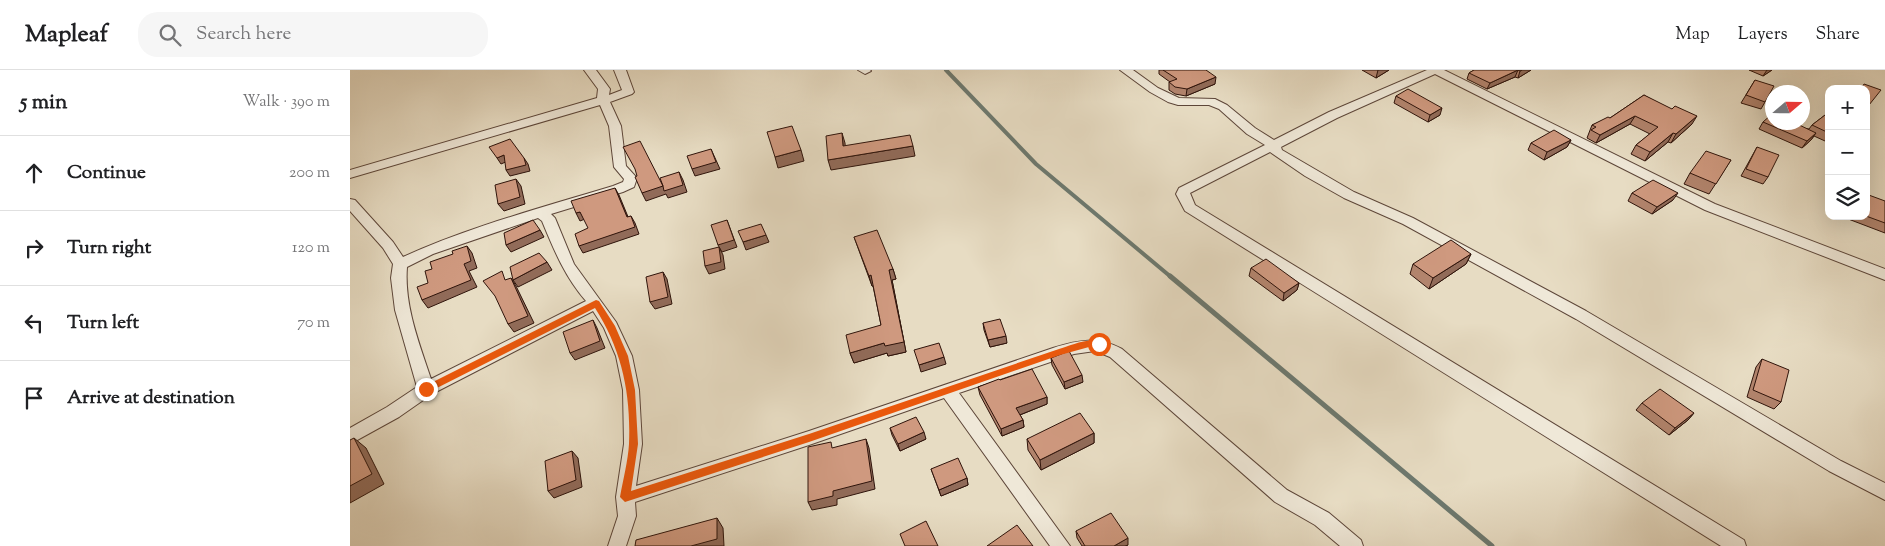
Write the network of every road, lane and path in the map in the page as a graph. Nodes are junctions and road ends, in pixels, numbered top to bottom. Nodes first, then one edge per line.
1 (590, 70) edge
2 (620, 70) edge
3 (1126, 70) edge
4 (1435, 70) edge
5 (603, 99) junction
6 (1274, 145) junction
7 (350, 174) edge
8 (350, 203) edge
9 (539, 213) junction
10 (400, 264) junction
11 (1885, 275) edge
12 (596, 303) junction
13 (426, 389) junction
14 (948, 391) junction
15 (350, 437) edge
16 (1885, 492) edge
17 (625, 497) junction
18 (617, 546) edge
19 (1061, 546) edge
20 (1354, 546) edge
21 (1737, 546) edge

1 - 5 street
2 - 5 street
3 - 6 street
4 - 6 street
4 - 11 street
5 - 7 street
5 - 9 street
6 - 16 street
6 - 21 street
8 - 10 street
9 - 10 street
9 - 12 street
10 - 13 street
12 - 13 street
12 - 17 street
13 - 15 street
14 - 17 street
14 - 19 street
14 - 20 street
17 - 18 street

